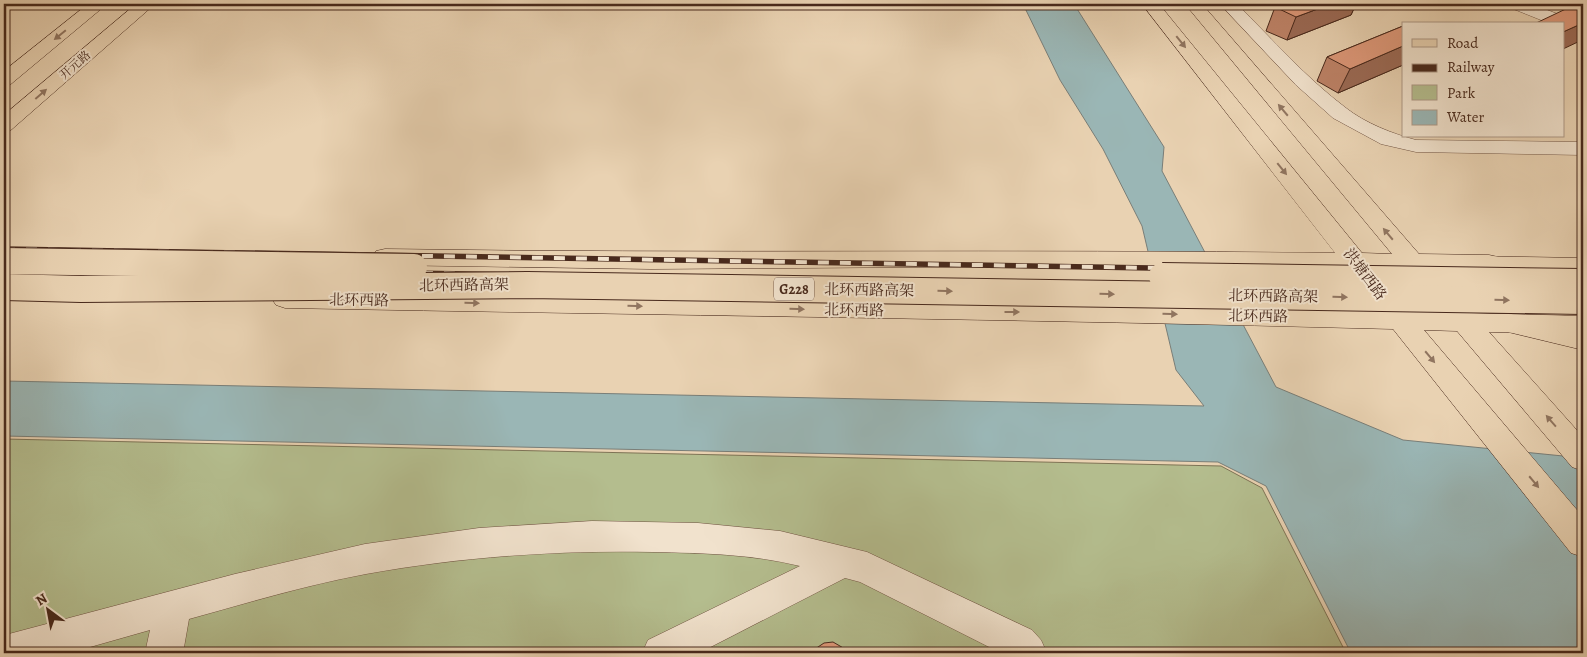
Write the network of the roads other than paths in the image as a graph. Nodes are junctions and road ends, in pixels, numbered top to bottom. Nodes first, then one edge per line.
1 (98, 4) edge
2 (146, 4) edge
3 (1150, 4) edge
4 (1193, 4) edge
5 (1228, 4) edge
6 (1517, 4) edge
7 (1563, 22) edge
8 (1564, 23) edge
9 (1583, 30) edge
10 (4, 80) edge
11 (4, 126) edge
12 (1583, 149) edge
13 (4, 251) edge
14 (1583, 260) edge
15 (4, 261) edge
16 (1356, 262) junction
17 (1413, 263) junction
18 (1466, 264) junction
19 (1583, 266) edge
20 (1583, 282) edge
21 (4, 287) edge
22 (80, 289) junction
23 (4, 294) edge
24 (4, 300) edge
25 (1583, 301) edge
26 (1399, 320) junction
27 (1466, 324) junction
28 (1514, 324) junction
29 (1583, 325) edge
30 (1583, 340) edge
31 (1583, 458) edge
32 (1583, 542) edge
33 (843, 562) junction
34 (173, 607) junction
35 (6, 653) edge
36 (164, 653) edge
37 (661, 653) edge
38 (1028, 653) edge

1 -> 10 main road
11 -> 2 main road, 开元路
3 -> 16 main road, 洪塘西路
17 -> 4 main road
5 - 12 street
6 - 7 street
8 - 9 street
13 - 16 main road
14 - 18 main road
15 - 20 main road, 北环西路高架 / G228, bridge
16 - 17 main road
16 - 26 main road, 洪塘西路
17 - 18 main road
17 - 27 main road
18 - 19 main road
21 - 22 main road, 北环西路高架 / G228, bridge
22 - 24 main road, bridge
22 -> 25 main road, 北环西路高架 / G228, bridge
23 -> 26 main road, 北环西路
26 - 27 main road, 北环西路
26 -> 32 main road, 洪塘西路
27 - 28 main road, 北环西路
31 -> 27 main road
28 - 29 main road, 北环西路
28 - 30 main road
33 - 34 street
33 - 37 street
33 - 38 street
34 - 35 street
34 - 36 street

